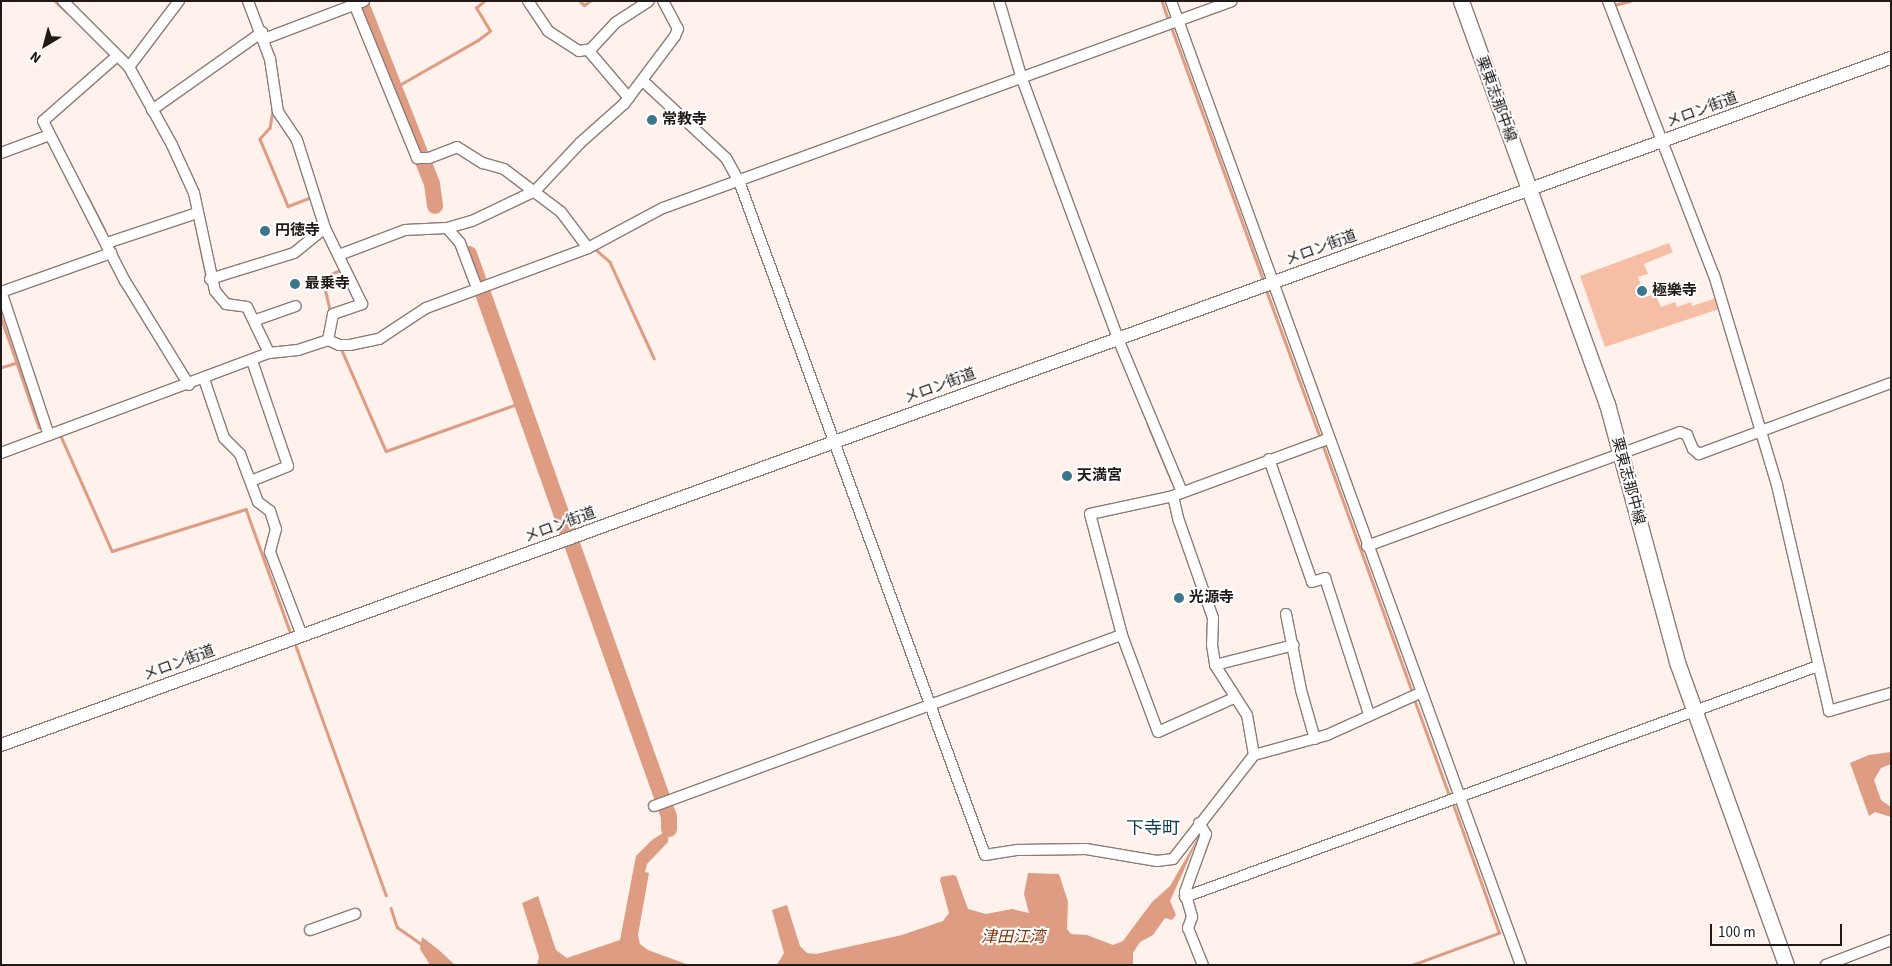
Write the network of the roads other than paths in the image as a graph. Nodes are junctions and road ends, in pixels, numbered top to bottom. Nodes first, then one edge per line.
1 (63, 1) edge
2 (179, 1) edge
3 (248, 1) edge
4 (528, 1) edge
5 (649, 1) edge
6 (663, 1) edge
7 (999, 1) edge
8 (1171, 1) edge
9 (1232, 1) edge
10 (1461, 1) edge
11 (1608, 1) edge
12 (357, 3) edge
13 (1173, 23) junction
14 (263, 36) junction
15 (588, 50) junction
16 (118, 56) junction
17 (1891, 58) edge
18 (129, 67) junction
19 (1022, 79) junction
20 (643, 81) junction
21 (629, 98) junction
22 (152, 110) junction
23 (47, 136) junction
24 (1662, 142) junction
25 (1, 153) edge
26 (738, 181) junction
27 (535, 191) junction
28 (1529, 191) junction
29 (197, 213) junction
30 (325, 228) junction
31 (448, 228) junction
32 (107, 243) junction
33 (588, 248) junction
34 (111, 253) junction
35 (339, 255) junction
36 (210, 279) junction
37 (1266, 284) junction
38 (480, 287) junction
39 (1, 292) edge
40 (296, 306) dead end
41 (256, 320) junction
42 (1118, 339) junction
43 (328, 340) junction
44 (269, 353) junction
45 (252, 361) junction
46 (204, 379) junction
47 (1891, 383) edge
48 (189, 385) junction
49 (1762, 431) junction
50 (49, 435) junction
51 (1322, 441) junction
52 (834, 442) junction
53 (1, 453) edge
54 (1622, 453) junction
55 (1269, 459) junction
56 (252, 481) junction
57 (1177, 494) junction
58 (1367, 546) junction
59 (1286, 614) dead end
60 (1122, 635) junction
61 (302, 636) junction
62 (1294, 645) junction
63 (1215, 665) junction
64 (1818, 666) junction
65 (1415, 695) junction
66 (1890, 697) edge
67 (1234, 698) junction
68 (929, 705) junction
69 (1695, 713) junction
70 (1369, 714) junction
71 (1315, 739) junction
72 (1, 745) edge
73 (1254, 755) junction
74 (1453, 799) junction
75 (654, 806) dead end
76 (1199, 823) junction
77 (1185, 897) junction
78 (355, 914) dead end
79 (310, 930) dead end
80 (1891, 940) edge
81 (1203, 965) edge
82 (1521, 965) edge
83 (1786, 965) edge
84 (1826, 965) edge

1 - 16 street
2 - 18 street
3 - 14 street
4 - 15 street
5 - 15 street
6 - 20 street
7 - 19 street
8 - 13 street
9 - 13 street
10 - 28 main road, 栗東志那中線
11 - 24 street
12 - 14 street
12 - 27 street
13 - 19 street
13 - 37 street
14 - 22 street
14 - 30 street
15 - 21 street
16 - 18 street
16 - 23 street
17 - 24 street, メロン街道
18 - 22 street
19 - 26 street
19 - 42 street
20 - 21 street
20 - 26 street
21 - 27 street
22 - 29 street
23 - 25 street
23 - 32 street
24 - 28 street, メロン街道
24 - 49 street
26 - 33 street
26 - 52 street
27 - 31 street
27 - 33 street
28 - 37 street, メロン街道
28 - 54 main road, 栗東志那中線
29 - 32 street
29 - 36 street
30 - 35 street
30 - 36 street
31 - 35 street
31 - 38 street
32 - 34 street
33 - 38 street
34 - 39 street
34 - 48 street
35 - 43 street
36 - 41 street
37 - 42 street, メロン街道
37 - 51 street
38 - 43 street
39 - 50 street
40 - 41 street
41 - 44 street
42 - 52 street, メロン街道
42 - 57 street
43 - 44 street
44 - 45 street
45 - 46 street
45 - 56 street
46 - 48 street
46 - 56 street
47 - 49 street
48 - 50 street
49 - 54 street
49 - 64 street
50 - 53 street
51 - 55 street
51 - 58 street
52 - 61 street, メロン街道
52 - 68 street
54 - 58 street
54 - 69 main road, 栗東志那中線
55 - 57 street
55 - 70 street
56 - 61 street
57 - 60 street
57 - 63 street
58 - 65 street
59 - 62 street
60 - 67 street
60 - 68 street
61 - 72 street, メロン街道
62 - 63 street
62 - 71 street
63 - 67 street
64 - 66 street
64 - 69 street
65 - 70 street
65 - 74 street
67 - 73 street
68 - 75 street
68 - 76 street
69 - 74 street
69 - 83 main road, 栗東志那中線
70 - 71 street
71 - 73 street
73 - 76 street
74 - 77 street
74 - 82 street
76 - 77 street
77 - 81 street
78 - 79 street
80 - 84 street

